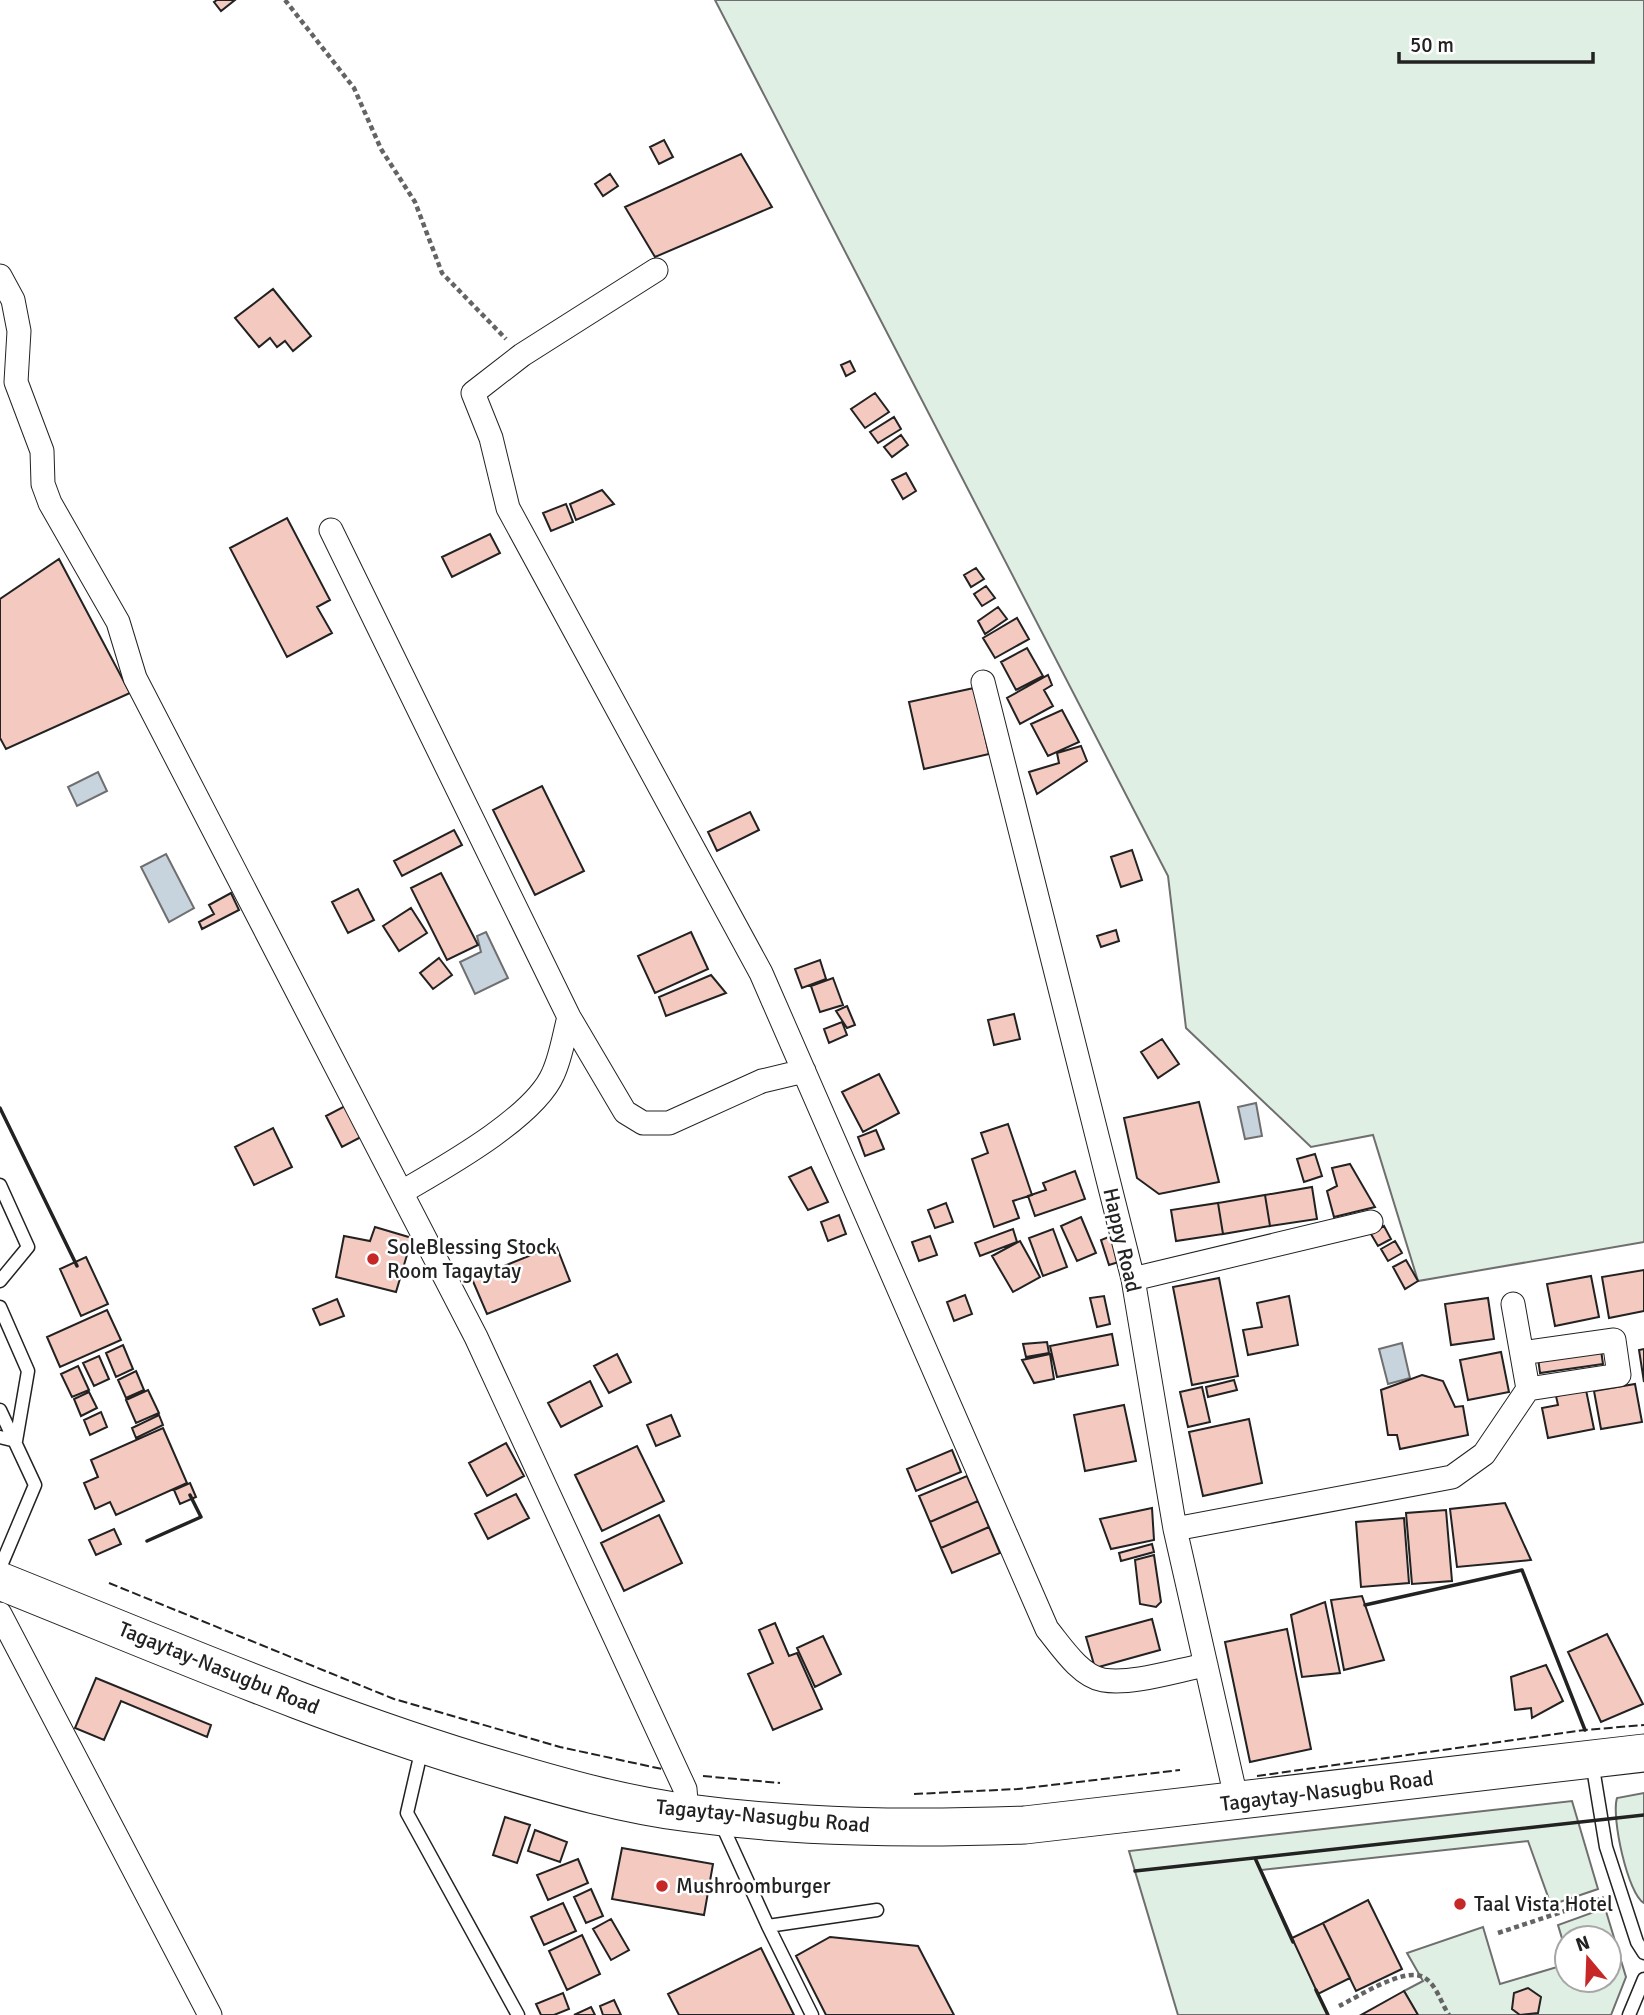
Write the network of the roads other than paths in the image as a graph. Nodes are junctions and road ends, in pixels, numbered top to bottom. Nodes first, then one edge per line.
1 (656, 270) dead end
2 (0, 276) edge
3 (331, 530) dead end
4 (984, 682) dead end
5 (569, 1017) junction
6 (804, 1071) junction
7 (0, 1185) edge
8 (402, 1192) junction
9 (1371, 1223) dead end
10 (1133, 1279) junction
11 (0, 1281) edge
12 (1513, 1304) dead end
13 (0, 1307) edge
14 (1522, 1353) junction
15 (1528, 1389) junction
16 (0, 1410) edge
17 (0, 1437) edge
18 (16, 1441) junction
19 (1175, 1529) junction
20 (0, 1567) edge
21 (0, 1581) edge
22 (0, 1614) edge
23 (1206, 1665) junction
24 (423, 1745) junction
25 (1644, 1753) edge
26 (1591, 1759) junction
27 (1237, 1802) junction
28 (703, 1815) junction
29 (877, 1910) dead end
30 (1644, 1918) edge
31 (1630, 1922) junction
32 (768, 1926) junction
33 (1644, 1953) edge
34 (1644, 1979) edge
35 (210, 2015) edge
36 (518, 2015) edge
37 (812, 2015) edge
38 (1629, 2015) edge

1 - 6 street
2 - 8 street
3 - 5 street
4 - 10 street, Happy Road
5 - 6 street
5 - 8 street
6 - 23 street
7 - 11 lane
8 - 28 street
9 - 10 street
10 - 19 street, Happy Road
12 - 14 street
13 - 18 lane
14 - 15 street
14 - 15 street
15 - 19 street
16 - 18 lane
17 - 18 lane
18 - 20 lane
19 - 23 street, Happy Road
21 - 24 main road, Tagaytay-Nasugbu Road
22 - 35 street
23 - 27 street, Happy Road
24 - 28 main road, Tagaytay-Nasugbu Road
24 - 36 lane
25 - 26 main road, Tagaytay-Nasugbu Road
26 - 27 main road, Tagaytay-Nasugbu Road
26 - 31 lane
27 - 28 main road, Tagaytay-Nasugbu Road
28 - 32 lane
29 - 32 lane
30 - 31 lane
31 - 33 lane
32 - 37 lane
34 - 38 lane

